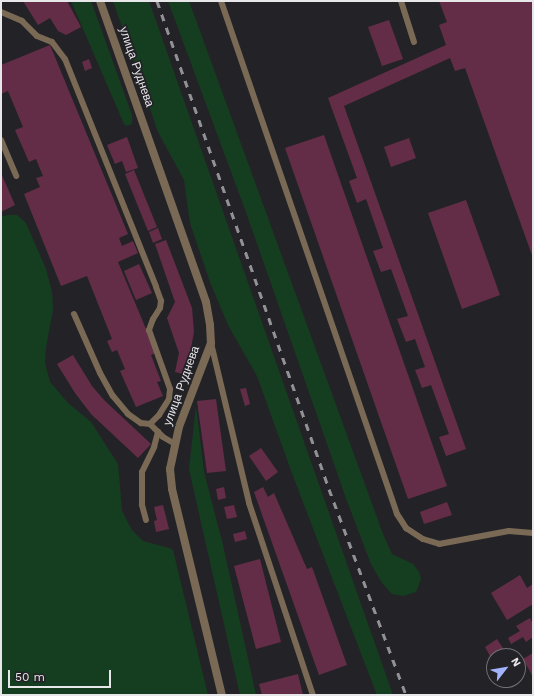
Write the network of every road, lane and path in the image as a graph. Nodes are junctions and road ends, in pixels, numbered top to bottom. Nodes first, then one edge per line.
1 (100, 1) edge
2 (221, 1) edge
3 (401, 1) edge
4 (1, 12) edge
5 (414, 42) dead end
6 (1, 140) edge
7 (16, 176) dead end
8 (74, 314) dead end
9 (211, 343) junction
10 (150, 424) junction
11 (158, 432) junction
12 (175, 444) junction
13 (146, 520) dead end
14 (533, 533) edge
15 (222, 695) edge
16 (313, 695) edge

1 - 9 street, улица Руднева
2 - 14 lane
3 - 5 lane
4 - 10 lane
6 - 7 lane
8 - 10 lane
9 - 12 street, улица Руднева
9 - 16 lane
10 - 11 lane
11 - 12 lane
11 - 13 lane
12 - 15 street, улица Руднева

